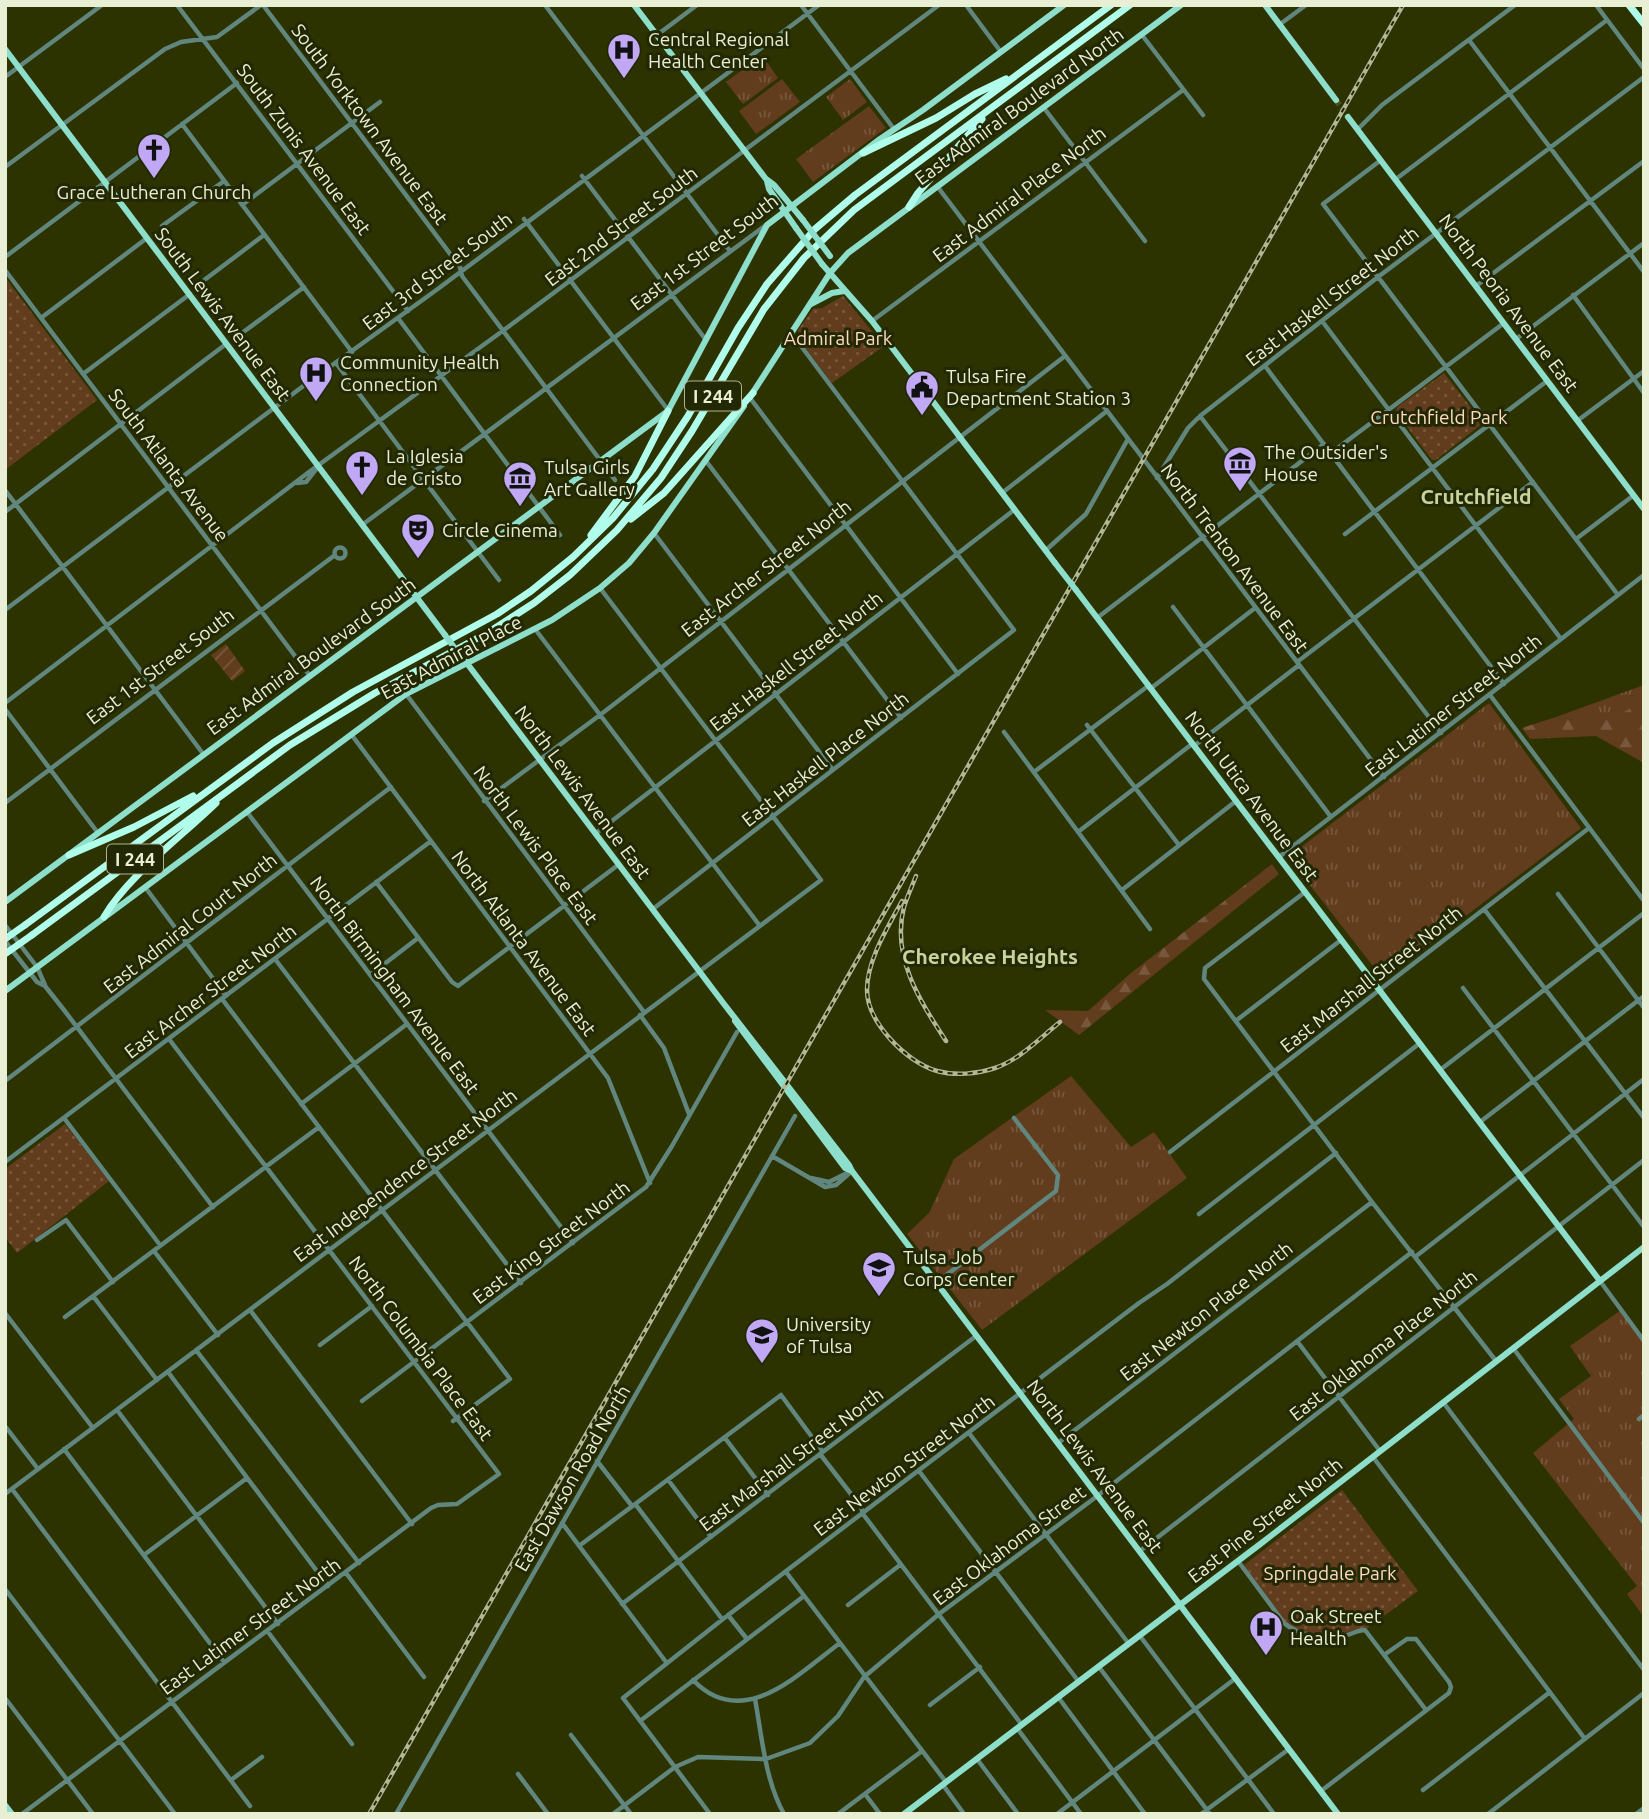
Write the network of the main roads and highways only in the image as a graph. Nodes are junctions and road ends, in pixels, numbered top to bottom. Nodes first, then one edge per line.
1 (634, 5) edge
2 (1064, 5) edge
3 (1111, 5) edge
4 (1130, 5) edge
5 (1139, 5) edge
6 (1181, 5) edge
7 (1265, 5) edge
8 (1629, 5) edge
9 (1636, 5) edge
10 (1644, 17) edge
11 (1644, 24) edge
12 (1103, 25) junction
13 (5, 49) edge
14 (1020, 73) junction
15 (1336, 100) tunnel mouth
16 (992, 108) junction
17 (1348, 117) tunnel mouth
18 (863, 153) junction
19 (766, 179) junction
20 (792, 206) junction
21 (909, 207) junction
22 (784, 212) junction
23 (767, 225) joint
24 (836, 264) junction
25 (830, 274) junction
26 (845, 291) junction
27 (810, 305) junction
28 (751, 396) junction
29 (668, 411) junction
30 (1644, 509) edge
31 (617, 530) junction
32 (573, 557) junction
33 (417, 597) junction
34 (464, 661) junction
35 (237, 782) junction
36 (212, 787) junction
37 (69, 855) junction
38 (5, 902) edge
39 (104, 917) junction
40 (5, 940) edge
41 (5, 954) edge
42 (5, 991) edge
43 (1644, 1247) edge
44 (1600, 1281) junction
45 (1181, 1605) junction
46 (5, 1805) edge
47 (12, 1814) edge
48 (904, 1814) edge
49 (1338, 1814) edge

1 - 19 main road
2 - 18 main road, East 1st Street South
3 - 14 highway, I 244
4 - 12 highway
5 - 12 highway, I 244
6 - 21 main road, East Admiral Boulevard North
7 - 15 main road
8 - 11 highway
9 - 10 highway
12 - 16 highway, I 244
13 - 33 main road, South Lewis Avenue East
14 - 18 highway
14 - 32 highway, I 244
16 - 21 highway
16 - 31 highway, I 244
17 - 30 main road, North Peoria Avenue East
18 - 20 main road, East 1st Street South
19 - 20 main road
19 - 22 main road, North Utica Avenue East
20 - 22 main road, East 1st Street South
20 - 24 main road, bridge
21 - 24 main road
22 - 23 main road, East 1st Street South
22 - 25 main road, North Utica Avenue East, bridge
23 - 29 main road, East Admiral Boulevard South
24 - 25 main road
25 - 26 main road, North Utica Avenue East
25 - 27 main road, East Admiral Place
26 - 27 main road
26 - 44 main road, North Utica Avenue East, bridge
27 - 28 main road, East Admiral Place
28 - 31 highway
28 - 34 main road, East Admiral Place
29 - 32 highway
29 - 33 main road, East Admiral Boulevard South
31 - 35 highway, I 244
32 - 36 highway, I 244
33 - 34 main road, North Lewis Avenue East, bridge
33 - 37 main road, East Admiral Boulevard South
34 - 39 main road, East Admiral Place
34 - 45 main road, North Lewis Avenue East
35 - 39 highway
35 - 41 highway, I 244, bridge
36 - 37 highway
36 - 40 highway, I 244, bridge
37 - 38 main road, East Admiral Boulevard South
39 - 42 main road, East Admiral Place
43 - 44 main road, East Pine Street North
44 - 45 main road, East Pine Street North
45 - 48 main road, East Pine Street North
45 - 49 main road, North Lewis Avenue East
46 - 47 main road

